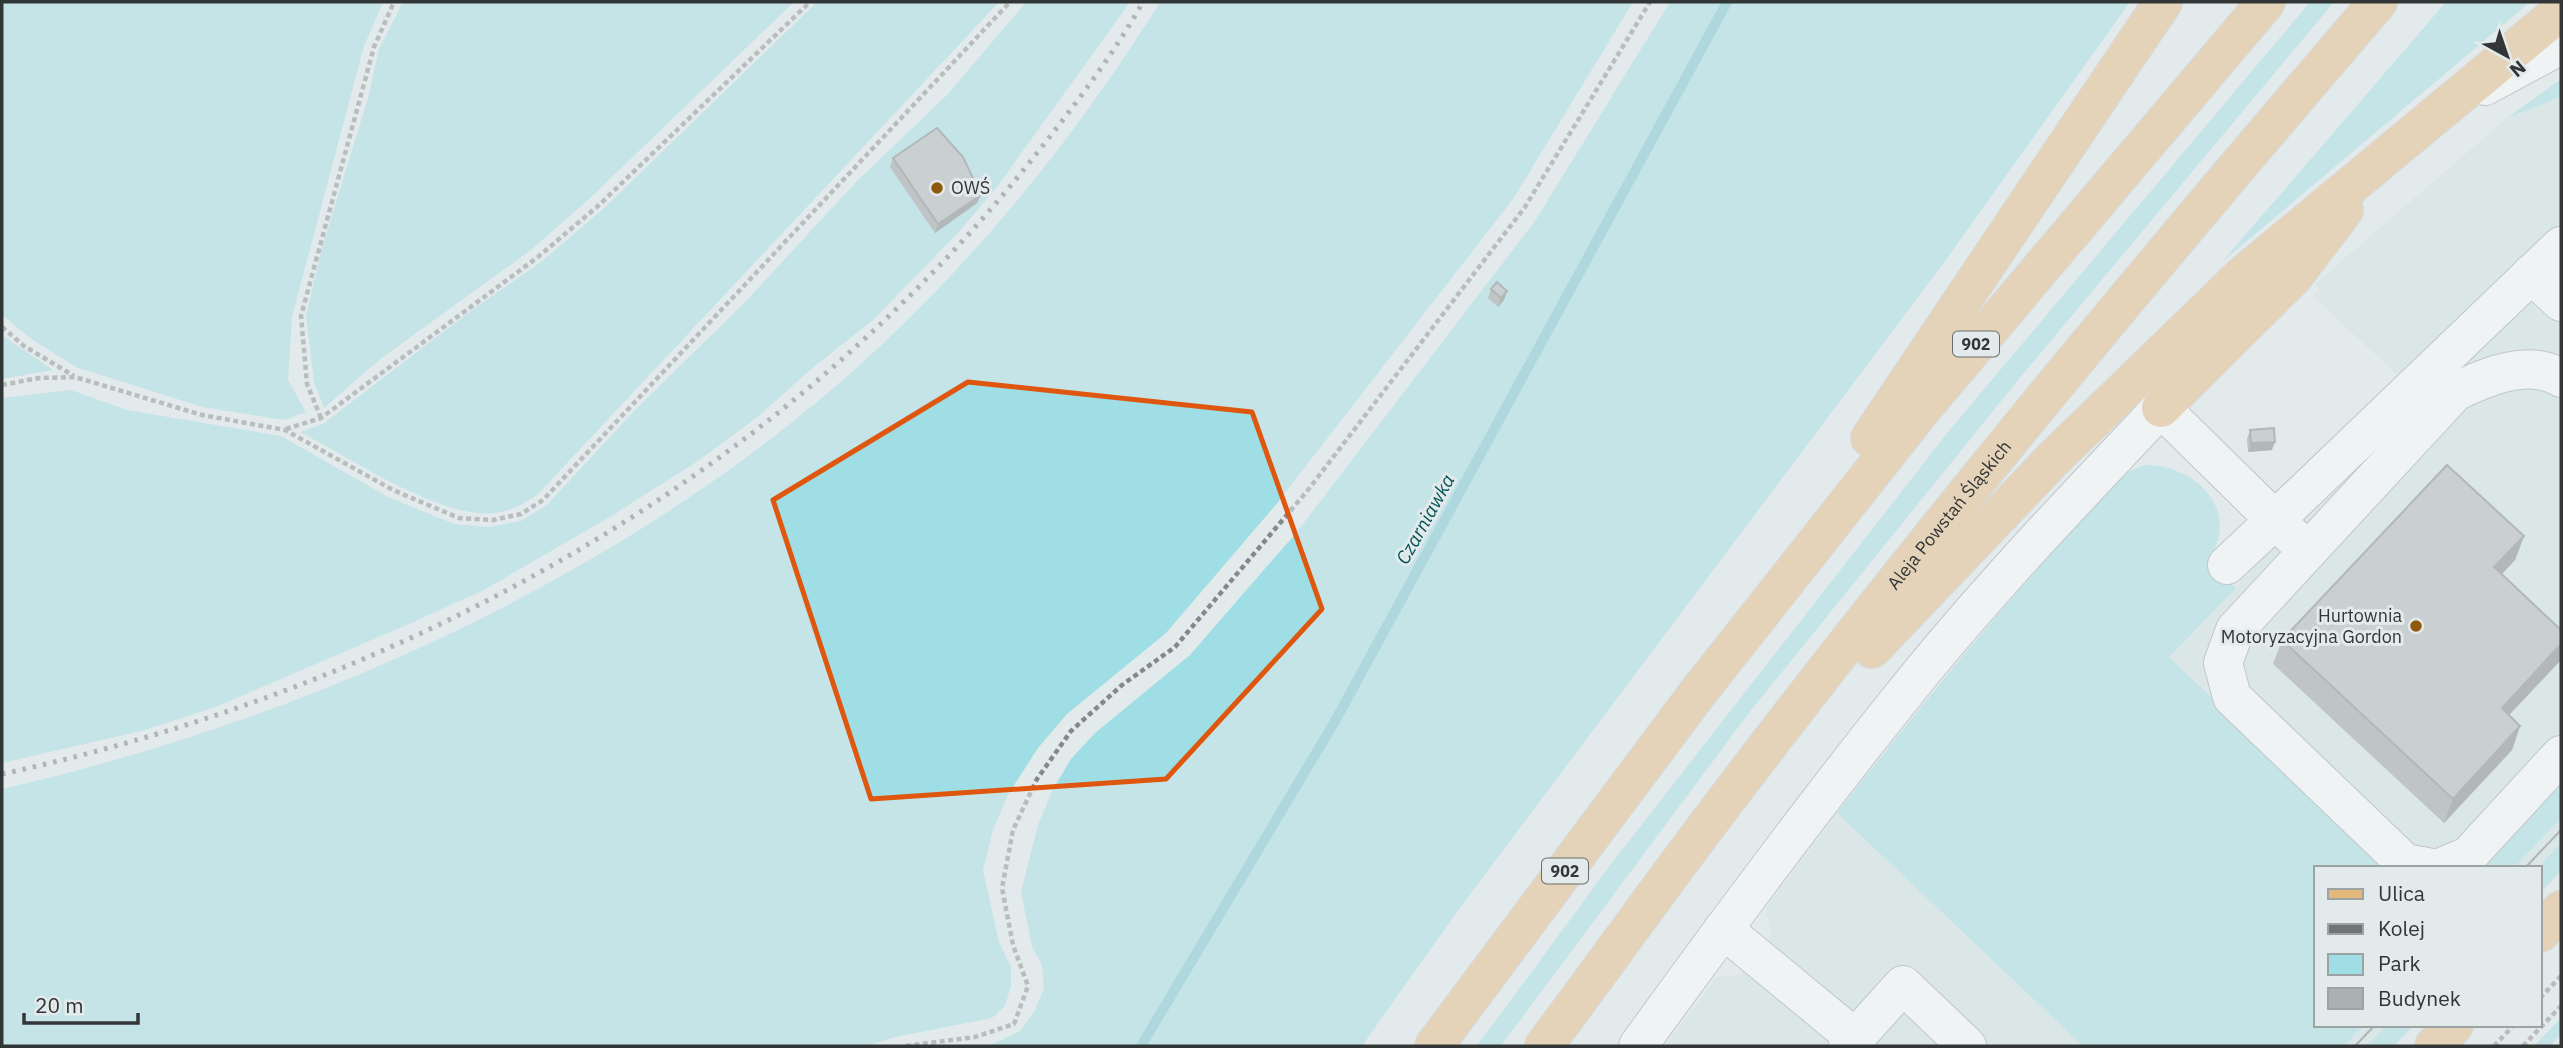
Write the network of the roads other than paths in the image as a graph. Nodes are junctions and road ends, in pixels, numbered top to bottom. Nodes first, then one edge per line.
1 (2163, 2) edge
2 (2266, 2) edge
3 (2378, 2) edge
4 (2561, 11) edge
5 (2561, 45) edge
6 (2446, 107) junction
7 (2386, 156) junction
8 (2561, 246) edge
9 (2532, 274) junction
10 (2561, 302) edge
11 (2561, 378) edge
12 (2161, 408) junction
13 (2275, 520) junction
14 (2306, 551) junction
15 (2227, 565) dead end
16 (1696, 695) junction
17 (2561, 755) edge
18 (1720, 808) junction
19 (2422, 866) edge
20 (2444, 866) edge
21 (2561, 911) edge
22 (1723, 929) junction
23 (2542, 931) edge
24 (2452, 1027) edge
25 (1852, 1042) edge
26 (1434, 1046) edge
27 (1544, 1046) edge
28 (1638, 1046) edge
29 (1967, 1046) edge
30 (2434, 1046) edge

1 - 16 main road
2 - 16 main road, 902
3 - 18 main road, Aleja Powstań Śląskich
4 - 6 main road
5 - 6 street
6 - 7 main road
7 - 12 main road
7 - 18 main road
8 - 9 street
9 - 10 street
9 - 13 street
11 - 14 street
12 - 13 street
12 - 22 street
13 - 14 street
13 - 15 street
14 - 19 street
16 - 26 main road, 902
17 - 20 street
18 - 27 main road, Aleja Powstań Śląskich
21 - 23 main road
22 - 25 street
22 - 28 street
24 - 30 main road
25 - 29 street

